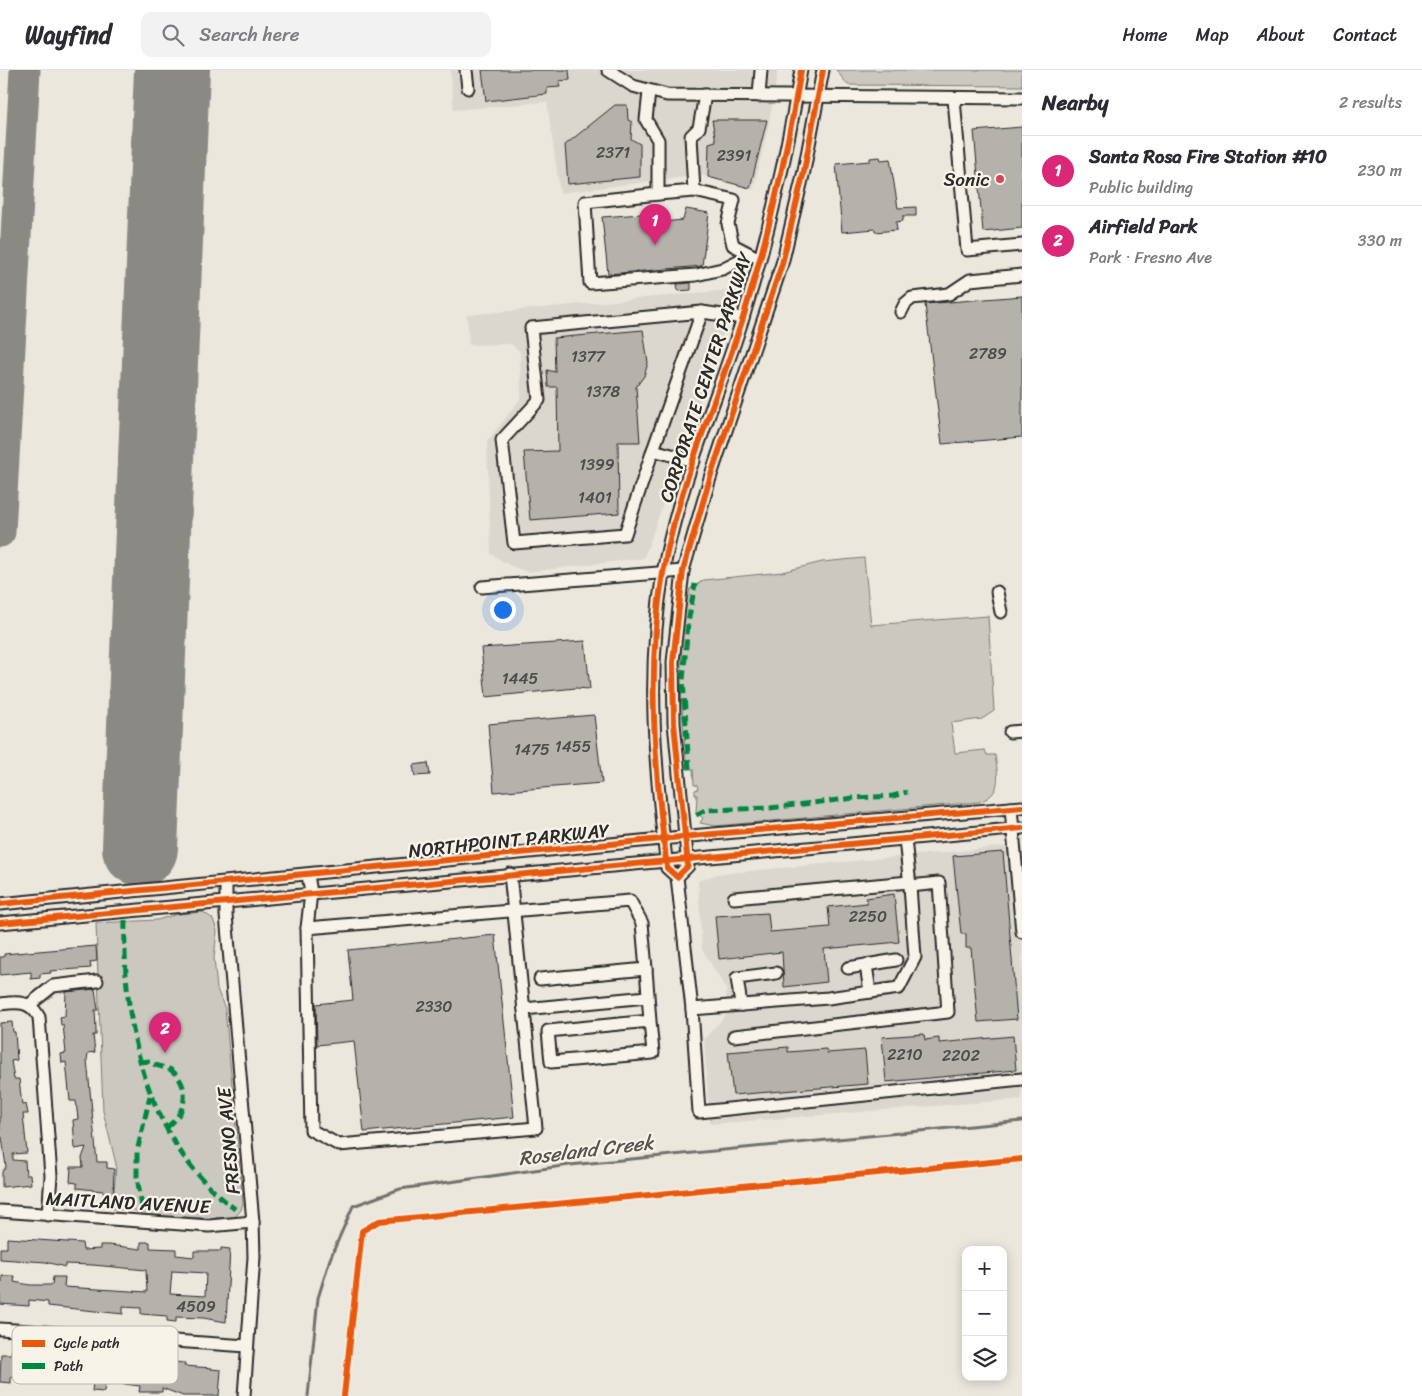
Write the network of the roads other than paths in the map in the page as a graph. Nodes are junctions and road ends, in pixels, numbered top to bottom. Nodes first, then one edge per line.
1 (466, 70) edge
2 (608, 70) edge
3 (761, 70) edge
4 (801, 70) edge
5 (822, 70) edge
6 (468, 88) dead end
7 (649, 92) junction
8 (705, 95) junction
9 (759, 96) junction
10 (796, 96) junction
11 (819, 97) junction
12 (1022, 98) edge
13 (954, 99) junction
14 (694, 191) junction
15 (658, 194) junction
16 (1022, 245) edge
17 (755, 257) junction
18 (1022, 275) edge
19 (702, 312) junction
20 (901, 312) dead end
21 (743, 318) junction
22 (653, 450) junction
23 (694, 461) junction
24 (683, 571) junction
25 (663, 572) junction
26 (482, 587) dead end
27 (997, 592) dead end
28 (1001, 612) dead end
29 (1022, 731) edge
30 (1010, 732) dead end
31 (1016, 808) edge
32 (1017, 828) edge
33 (685, 837) junction
34 (905, 839) junction
35 (663, 840) junction
36 (687, 858) junction
37 (666, 860) junction
38 (510, 874) junction
39 (308, 875) junction
40 (677, 877) junction
41 (226, 883) junction
42 (909, 884) junction
43 (310, 893) junction
44 (734, 898) dead end
45 (225, 901) junction
46 (0, 904) edge
47 (514, 910) junction
48 (0, 923) edge
49 (307, 928) junction
50 (1022, 932) edge
51 (896, 960) dead end
52 (866, 965) junction
53 (848, 968) dead end
54 (646, 969) junction
55 (776, 973) dead end
56 (540, 979) dead end
57 (97, 982) dead end
58 (870, 992) junction
59 (647, 997) junction
60 (0, 1004) edge
61 (29, 1005) junction
62 (741, 1005) junction
63 (524, 1009) junction
64 (692, 1009) junction
65 (650, 1021) junction
66 (734, 1036) dead end
67 (1022, 1079) edge
68 (0, 1211) edge
69 (48, 1214) junction
70 (253, 1222) junction
71 (178, 1341) edge
72 (247, 1346) junction
73 (244, 1396) edge

1 - 6 street
2 - 7 street
3 - 9 street
4 - 10 street, CORPORATE CENTER PARKWAY
5 - 11 street, CORPORATE CENTER PARKWAY
7 - 8 street
7 - 15 street
8 - 9 street
8 - 14 street
9 - 10 street
10 - 11 street
10 - 17 street, CORPORATE CENTER PARKWAY
11 - 13 street
11 - 24 street, CORPORATE CENTER PARKWAY
12 - 13 street
13 - 16 street
14 - 15 street
14 - 17 street
15 - 17 street
17 - 21 street, CORPORATE CENTER PARKWAY
18 - 20 street
19 - 21 street
19 - 22 street
19 - 22 street
21 - 23 street, CORPORATE CENTER PARKWAY
22 - 23 street
23 - 25 street, CORPORATE CENTER PARKWAY
24 - 25 street
24 - 33 street, CORPORATE CENTER PARKWAY
25 - 26 street
25 - 35 street, CORPORATE CENTER PARKWAY
27 - 28 street
29 - 30 street
31 - 32 street
31 - 33 street, NORTHPOINT PARKWAY
32 - 34 street, NORTHPOINT PARKWAY
32 - 50 street
33 - 35 street, NORTHPOINT PARKWAY
33 - 36 street, CORPORATE CENTER PARKWAY
34 - 36 street, NORTHPOINT PARKWAY
34 - 42 street
35 - 37 street, CORPORATE CENTER PARKWAY
35 - 39 street, NORTHPOINT PARKWAY
36 - 37 street, NORTHPOINT PARKWAY
36 - 40 street
37 - 38 street, NORTHPOINT PARKWAY
37 - 40 street, CORPORATE CENTER PARKWAY
38 - 43 street, NORTHPOINT PARKWAY
38 - 47 street
39 - 41 street, NORTHPOINT PARKWAY
39 - 43 street
40 - 64 street
41 - 45 street, FRESNO AVE
41 - 46 street, NORTHPOINT PARKWAY
42 - 44 street
42 - 58 street
42 - 66 street
43 - 45 street, NORTHPOINT PARKWAY
43 - 49 street
45 - 48 street, NORTHPOINT PARKWAY
45 - 70 street, FRESNO AVE
47 - 49 street
47 - 54 street
47 - 63 street
49 - 63 street
51 - 52 street
52 - 53 street
52 - 58 street
54 - 56 street
54 - 59 street
55 - 62 street
57 - 61 street
58 - 62 street
59 - 63 street
59 - 65 street
60 - 61 street
61 - 69 street
62 - 64 street
64 - 67 street
65 - 65 street
68 - 69 street, MAITLAND AVENUE
69 - 70 street, MAITLAND AVENUE
70 - 72 street, FRESNO AVE
71 - 72 street
72 - 73 street, FRESNO AVE

